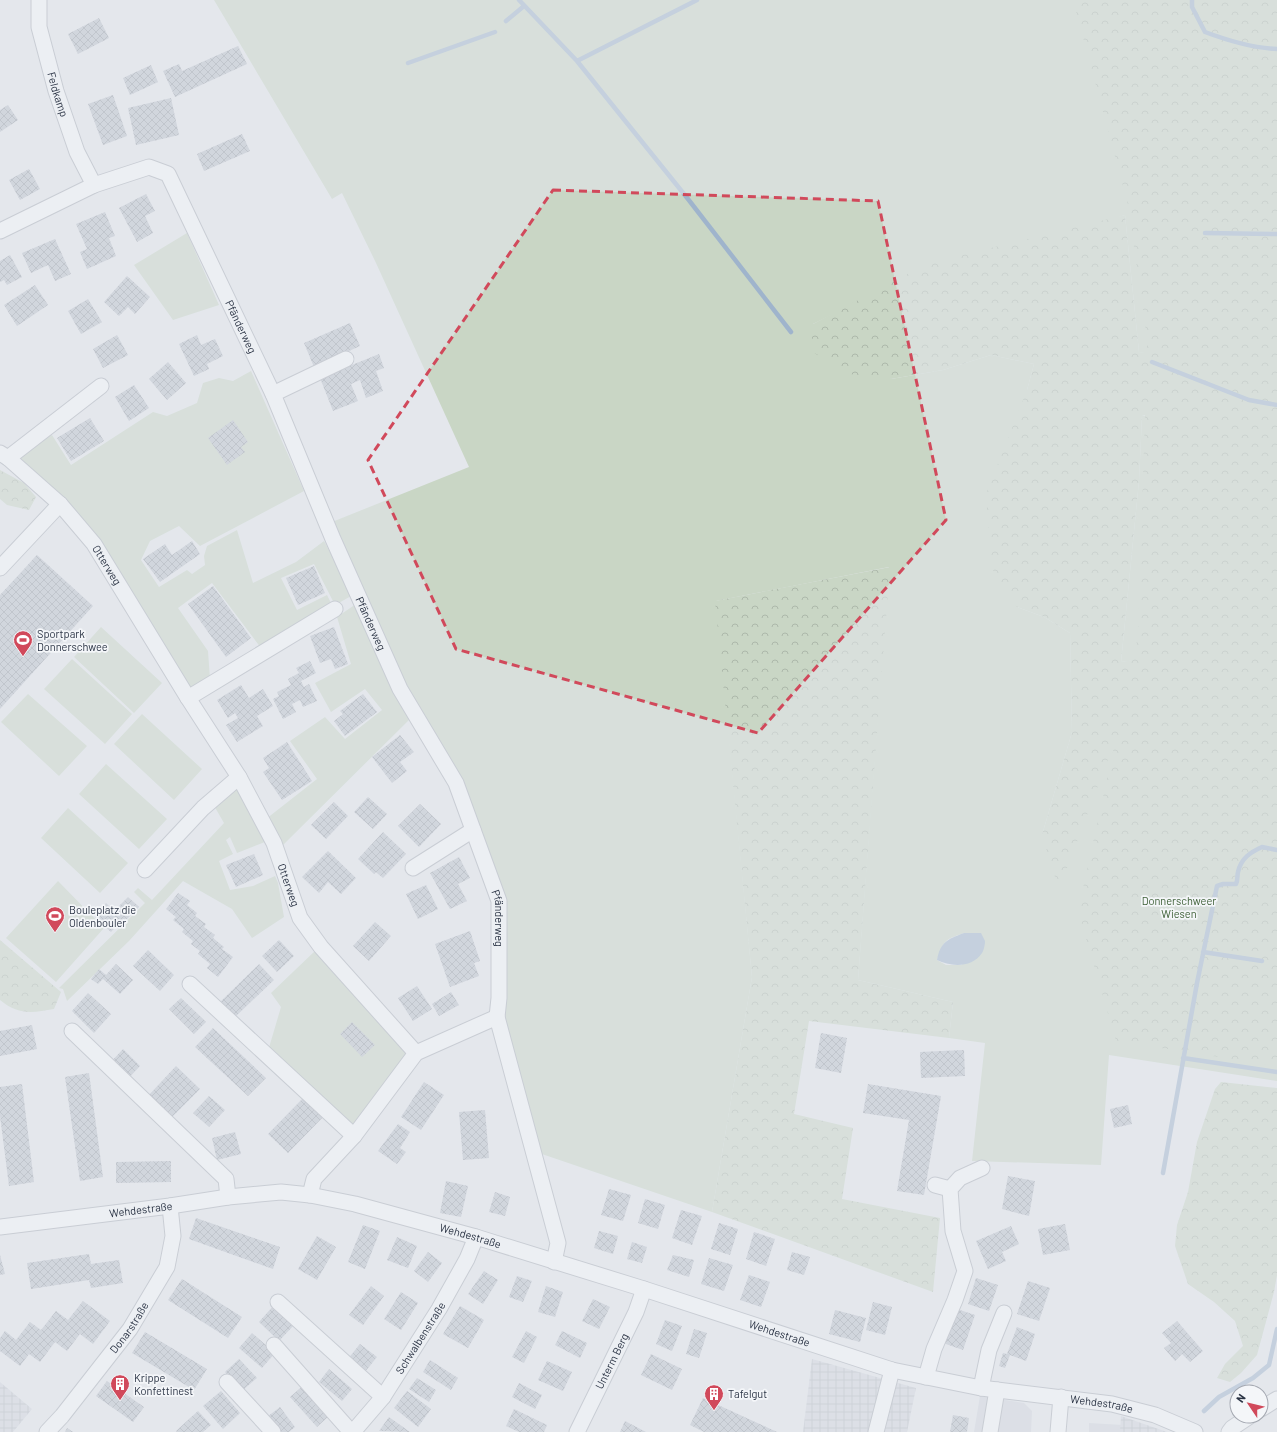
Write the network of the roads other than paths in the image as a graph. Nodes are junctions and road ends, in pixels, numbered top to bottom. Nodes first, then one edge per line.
1 (39, 0) edge
2 (94, 185) junction
3 (0, 231) edge
4 (346, 359) dead end
5 (101, 386) dead end
6 (273, 394) junction
7 (4, 456) edge
8 (60, 504) junction
9 (0, 568) edge
10 (335, 609) dead end
11 (188, 698) junction
12 (239, 777) junction
13 (473, 830) junction
14 (413, 868) dead end
15 (145, 870) dead end
16 (190, 984) dead end
17 (497, 1017) junction
18 (72, 1031) dead end
19 (416, 1053) junction
20 (354, 1136) junction
21 (982, 1168) dead end
22 (935, 1185) dead end
23 (950, 1189) junction
24 (310, 1195) junction
25 (228, 1197) junction
26 (170, 1206) junction
27 (0, 1227) edge
28 (476, 1237) junction
29 (554, 1262) junction
30 (644, 1289) junction
31 (278, 1302) dead end
32 (1004, 1313) dead end
33 (274, 1345) dead end
34 (892, 1370) junction
35 (926, 1377) junction
36 (227, 1382) dead end
37 (981, 1388) junction
38 (997, 1390) junction
39 (383, 1397) junction
40 (1061, 1397) junction
41 (1238, 1424) edge
42 (47, 1432) edge
43 (273, 1432) edge
44 (352, 1432) edge
45 (576, 1432) edge
46 (876, 1432) edge
47 (990, 1432) edge
48 (1058, 1432) edge
49 (1195, 1432) edge
50 (1229, 1432) edge

1 - 2 street, Feldkamp
2 - 3 street, Pfänderweg
2 - 6 street, Pfänderweg
4 - 6 street
5 - 7 street
6 - 13 street, Pfänderweg
7 - 8 street, Otterweg
8 - 9 street
8 - 11 street, Otterweg
10 - 11 street
11 - 12 street, Otterweg
12 - 15 street
12 - 19 street, Otterweg
13 - 14 street
13 - 17 street, Pfänderweg
16 - 20 street
17 - 19 street
17 - 29 street, Pfänderweg
18 - 25 street
19 - 20 street
20 - 24 street
21 - 23 street
22 - 23 street
23 - 35 street
24 - 25 street, Wehdestraße
24 - 28 street, Wehdestraße
25 - 26 street, Wehdestraße
26 - 27 street, Wehdestraße
26 - 42 street, Donarstraße
28 - 29 street, Wehdestraße
28 - 39 street, Schwalbenstraße
29 - 30 street, Wehdestraße
30 - 34 street, Wehdestraße
30 - 45 street, Unterm Berg
31 - 39 street
32 - 37 street
33 - 44 street
34 - 35 street, Wehdestraße
34 - 46 street
35 - 37 street, Wehdestraße
36 - 43 street
37 - 38 street, Wehdestraße
38 - 40 street, Wehdestraße
38 - 47 street
39 - 44 street, Schwalbenstraße
40 - 48 street
40 - 49 street, Wehdestraße
41 - 50 street

